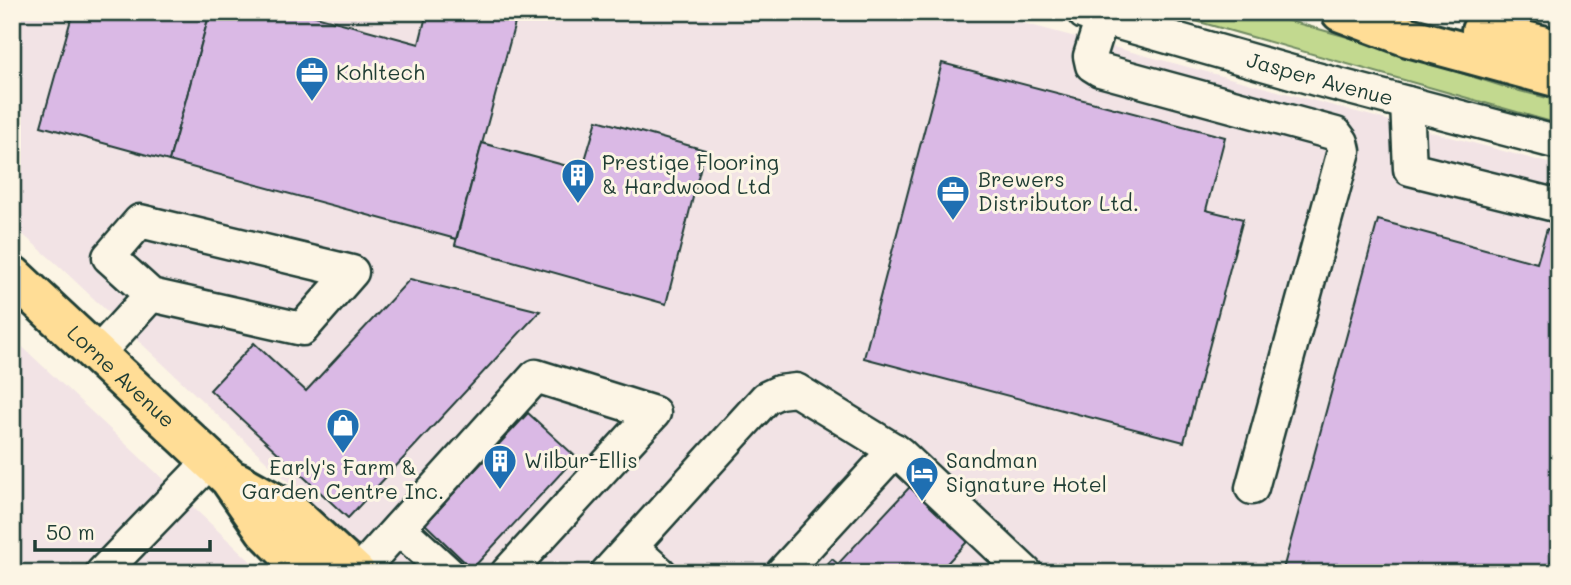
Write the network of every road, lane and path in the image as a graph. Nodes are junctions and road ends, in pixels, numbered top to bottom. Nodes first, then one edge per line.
1 (1341, 12) edge
2 (1401, 12) edge
3 (1092, 15) edge
4 (1559, 49) edge
5 (1559, 78) edge
6 (1316, 79) junction
7 (1407, 103) junction
8 (1305, 126) junction
9 (1559, 143) edge
10 (1559, 206) edge
11 (12, 275) edge
12 (151, 295) junction
13 (97, 354) junction
14 (895, 450) junction
15 (220, 469) junction
16 (1252, 488) dead end
17 (399, 528) junction
18 (631, 547) junction
19 (1005, 566) edge
20 (102, 573) edge
21 (308, 573) edge
22 (357, 573) edge
23 (448, 573) edge
24 (507, 573) edge
25 (607, 573) edge
26 (660, 573) edge
27 (782, 573) edge

1 - 5 main road
2 - 4 main road
3 - 6 street, Jasper Avenue
3 - 8 street
6 - 7 street, Jasper Avenue
6 - 8 street
7 - 9 street, Jasper Avenue
7 - 10 street
8 - 16 street
11 - 13 main road, Lorne Avenue
12 - 12 street
12 - 13 street
13 - 15 main road, Lorne Avenue
14 - 18 street
14 - 19 street
14 - 27 street
15 - 20 street
15 - 21 main road, Lorne Avenue
15 - 22 main road, Lorne Avenue
17 - 22 street
17 - 23 street
17 - 24 street
18 - 25 street
18 - 26 street

